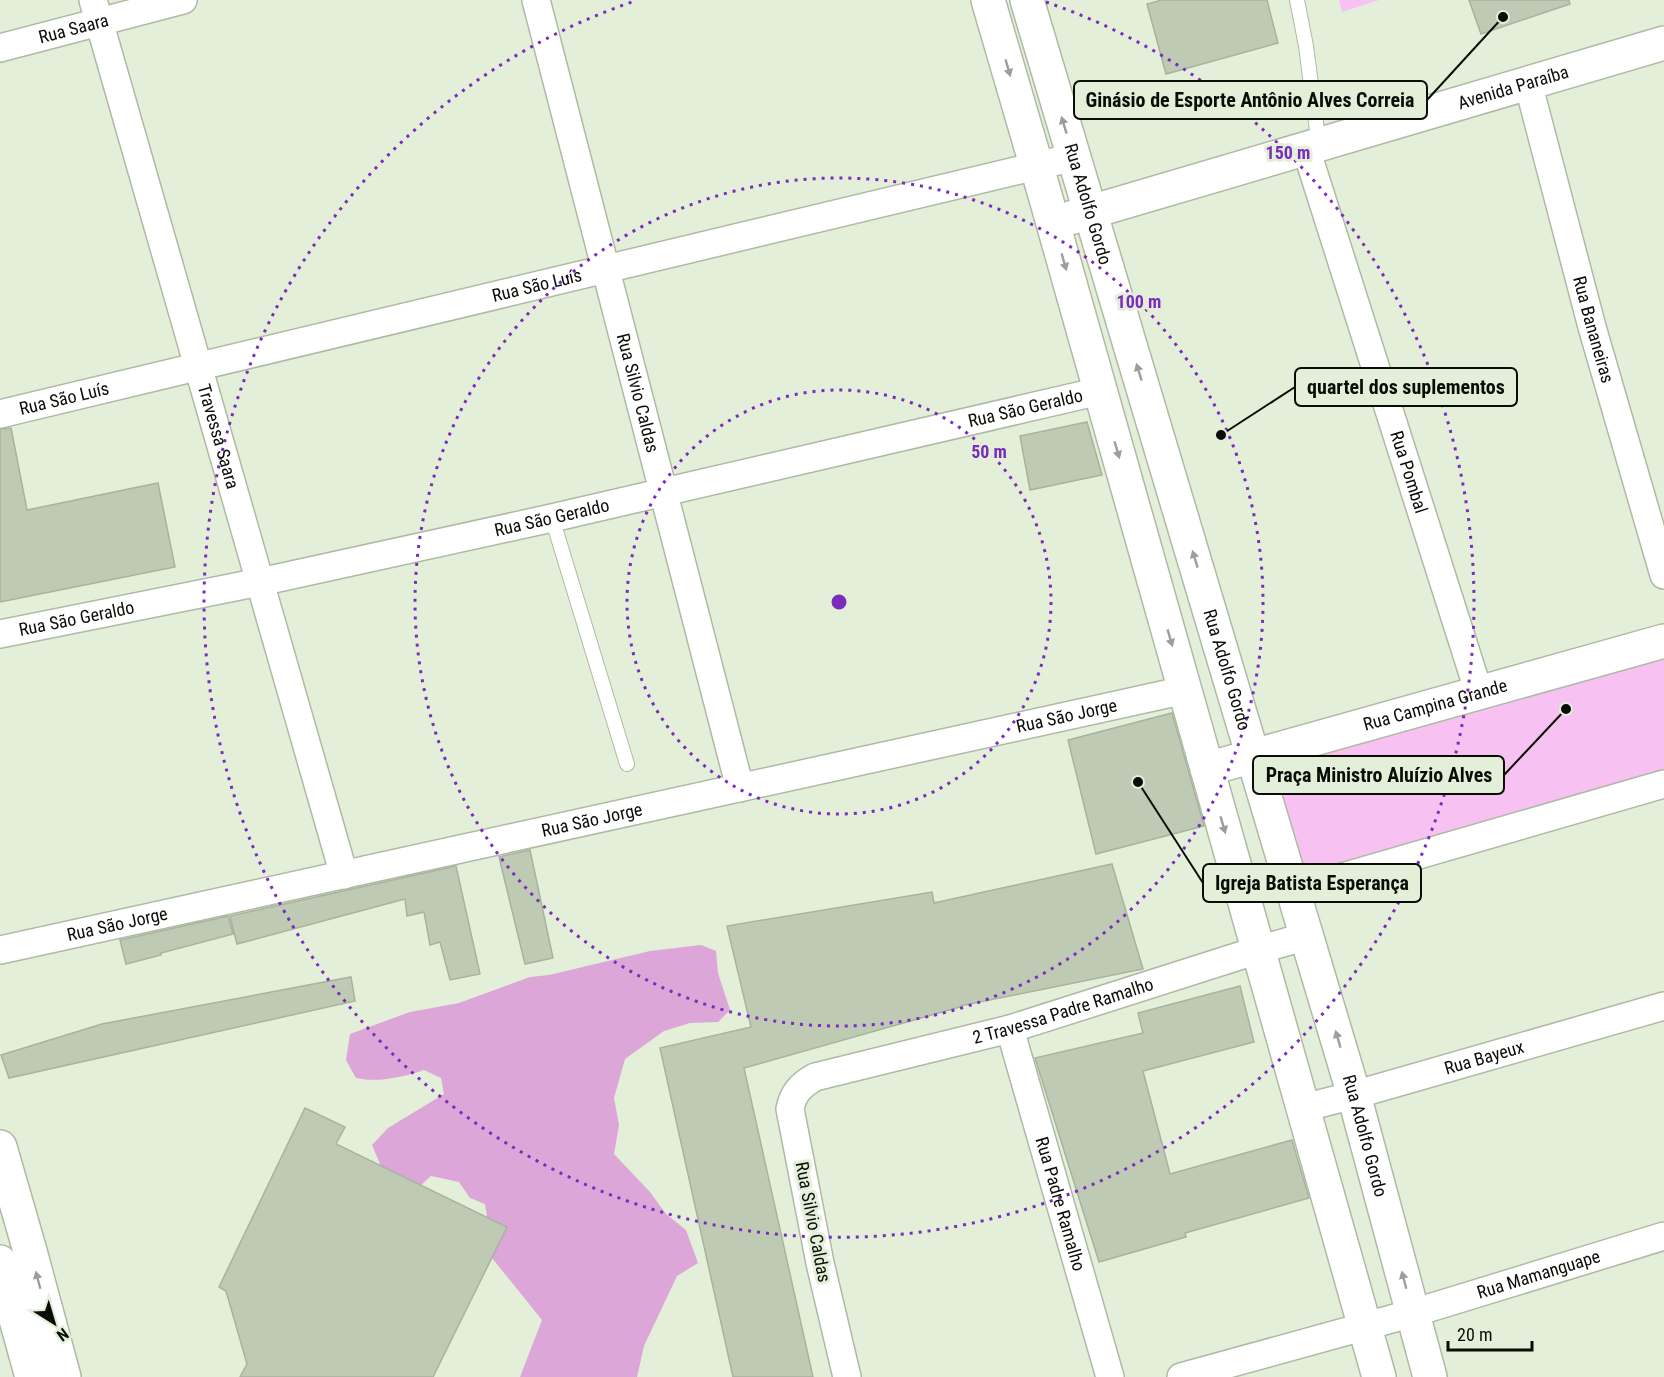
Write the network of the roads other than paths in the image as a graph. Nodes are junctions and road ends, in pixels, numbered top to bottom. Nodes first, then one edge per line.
1 (183, 0) edge
2 (536, 0) edge
3 (988, 0) edge
4 (1027, 0) edge
5 (1297, 0) edge
6 (96, 11) edge
7 (1664, 43) edge
8 (0, 48) edge
9 (1528, 83) junction
10 (1312, 147) junction
11 (1074, 157) junction
12 (1037, 166) junction
13 (1091, 213) junction
14 (1053, 222) junction
15 (606, 269) junction
16 (198, 366) junction
17 (1100, 391) junction
18 (0, 414) edge
19 (664, 493) junction
20 (552, 518) junction
21 (1664, 575) edge
22 (260, 582) junction
23 (0, 634) edge
24 (1664, 641) edge
25 (1185, 690) junction
26 (1479, 693) junction
27 (1253, 756) junction
28 (627, 764) dead end
29 (1207, 769) junction
30 (1664, 784) edge
31 (740, 788) junction
32 (344, 875) junction
33 (1294, 891) junction
34 (1307, 936) junction
35 (0, 950) edge
36 (1258, 950) junction
37 (1664, 1006) edge
38 (1010, 1029) junction
39 (815, 1077) joint
40 (1354, 1095) junction
41 (1303, 1108) junction
42 (0, 1147) edge
43 (1664, 1236) edge
44 (0, 1262) edge
45 (1413, 1313) junction
46 (1364, 1326) junction
47 (33, 1377) edge
48 (64, 1377) edge
49 (847, 1377) edge
50 (1110, 1377) edge
51 (1181, 1377) edge
52 (1379, 1377) edge
53 (1430, 1377) edge

1 - 6 street, Rua Saara
2 - 15 street, Rua Silvio Caldas
3 -> 12 main road, Rua Adolfo Gordo
11 -> 4 main road, Rua Adolfo Gordo
5 - 10 lane
6 - 8 street, Rua Saara
6 - 16 street, Travessa Saara
7 - 9 main road, Avenida Paraíba
9 - 10 main road, Avenida Paraíba
9 - 21 street, Rua Bananeiras
10 - 13 main road, Avenida Paraíba
10 - 26 street, Rua Pombal
11 - 12 street, Rua São Luís
11 - 13 main road, Rua Adolfo Gordo
12 - 14 main road, Rua Adolfo Gordo
12 - 15 street, Rua São Luís
13 - 14 main road, Avenida Paraíba
27 -> 13 main road, Rua Adolfo Gordo
14 -> 17 main road, Rua Adolfo Gordo
15 - 16 street, Rua São Luís
15 - 19 street, Rua Silvio Caldas
16 - 18 street, Rua São Luís
16 - 22 street, Travessa Saara
17 - 19 street, Rua São Geraldo
17 -> 25 main road, Rua Adolfo Gordo
19 - 20 street, Rua São Geraldo
19 - 31 street, Rua Silvio Caldas
20 - 22 street, Rua São Geraldo
20 - 28 lane
22 - 23 street, Rua São Geraldo
22 - 32 street, Travessa Saara
24 - 26 main road, Rua Campina Grande
25 - 29 main road, Rua Adolfo Gordo
25 - 31 street, Rua São Jorge
26 - 27 main road, Rua Campina Grande
27 - 29 main road, Rua Campina Grande
27 - 33 main road, Rua Adolfo Gordo
29 -> 36 main road, Rua Adolfo Gordo
30 - 33 street
31 - 32 street, Rua São Jorge
32 - 35 street, Rua São Jorge
33 - 34 main road, Rua Adolfo Gordo
34 - 36 street, 2 Travessa Padre Ramalho
40 -> 34 main road, Rua Adolfo Gordo
36 - 38 street, 2 Travessa Padre Ramalho
36 - 41 main road, Rua Adolfo Gordo
37 - 40 street, Rua Bayeux
38 - 39 street, 2 Travessa Padre Ramalho
38 - 50 street, Rua Padre Ramalho
39 - 49 street, Rua Silvio Caldas
40 - 41 street, Rua Bayeux
45 -> 40 main road, Rua Adolfo Gordo
41 - 46 main road, Rua Adolfo Gordo
48 -> 42 main road
43 - 45 street, Rua Mamanguape
44 - 47 main road
45 - 46 street, Rua Mamanguape
45 - 53 main road, Rua Adolfo Gordo
46 - 51 street, Rua Mamanguape
46 - 52 main road, Rua Adolfo Gordo

